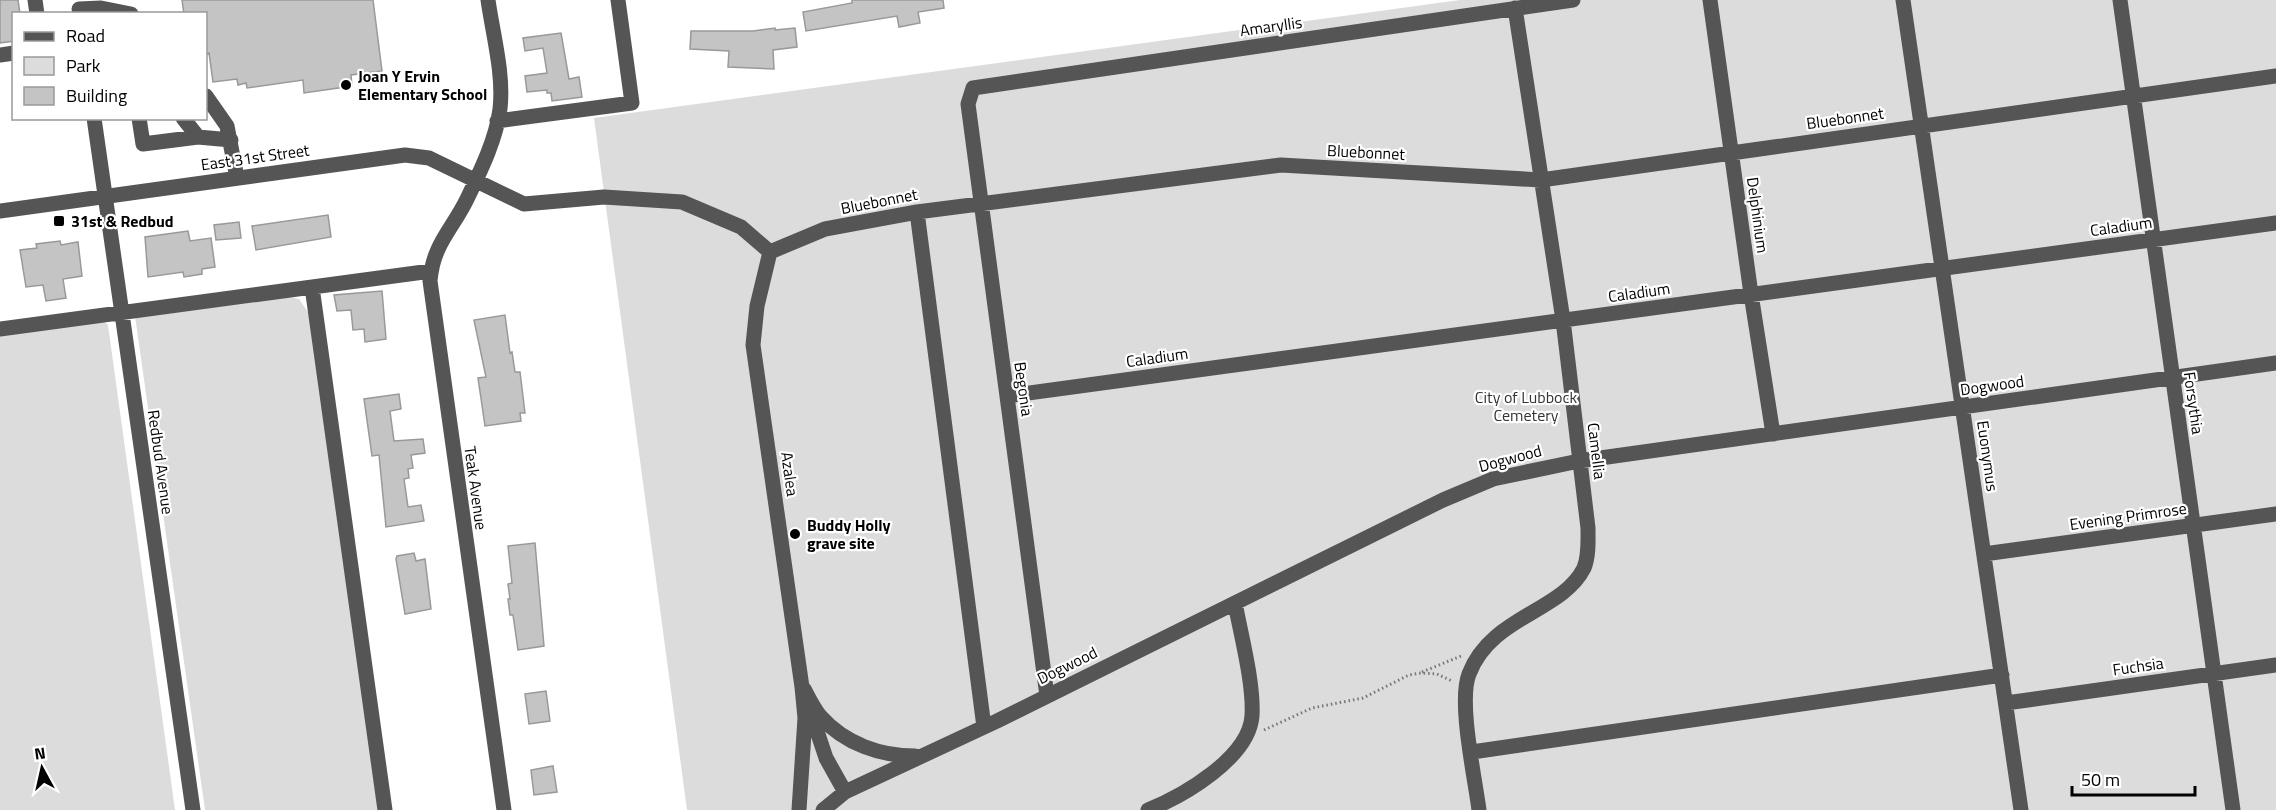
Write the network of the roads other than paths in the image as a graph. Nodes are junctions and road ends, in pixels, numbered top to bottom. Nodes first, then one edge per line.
1 (488, 0) edge
2 (618, 0) edge
3 (1574, 0) edge
4 (1710, 0) edge
5 (1903, 0) edge
6 (2120, 0) edge
7 (79, 7) edge
8 (1515, 9) junction
9 (120, 12) edge
10 (2276, 76) edge
11 (974, 88) joint
12 (2134, 96) junction
13 (207, 97) edge
14 (94, 120) edge
15 (139, 120) edge
16 (185, 120) edge
17 (497, 121) junction
18 (1922, 126) junction
19 (198, 137) junction
20 (231, 140) junction
21 (1731, 153) junction
22 (237, 178) junction
23 (476, 180) junction
24 (1541, 180) junction
25 (105, 197) junction
26 (981, 202) junction
27 (0, 211) edge
28 (917, 212) junction
29 (2276, 223) edge
30 (2154, 239) junction
31 (770, 252) junction
32 (1943, 268) junction
33 (431, 271) junction
34 (312, 287) junction
35 (1751, 294) junction
36 (121, 313) junction
37 (1563, 320) junction
38 (0, 329) edge
39 (2276, 363) edge
40 (2173, 378) junction
41 (1007, 396) junction
42 (1963, 407) junction
43 (1773, 434) junction
44 (1580, 461) junction
45 (2276, 514) edge
46 (2193, 525) junction
47 (1984, 554) junction
48 (1235, 603) junction
49 (2276, 665) edge
50 (2214, 674) junction
51 (2002, 675) junction
52 (802, 687) junction
53 (1047, 696) junction
54 (2006, 703) junction
55 (984, 727) junction
56 (1472, 752) junction
57 (919, 756) junction
58 (845, 792) junction
59 (1174, 805) edge
60 (193, 810) edge
61 (385, 810) edge
62 (504, 810) edge
63 (799, 810) edge
64 (823, 810) edge
65 (1148, 810) edge
66 (1479, 810) edge
67 (2021, 810) edge
68 (2233, 810) edge

1 - 17 street
2 - 17 street
3 - 8 street, Amaryllis
4 - 21 street, Delphinium
5 - 18 street, Euonymus
6 - 12 street, Forsythia
7 - 9 street
8 - 11 street, Amaryllis
8 - 24 street, Camellia
10 - 12 street, Bluebonnet
11 - 26 street, Begonia
12 - 18 street, Bluebonnet
12 - 30 street, Forsythia
13 - 20 street
14 - 25 street, Redbud Avenue
15 - 19 street
16 - 19 street
17 - 23 street
18 - 21 street, Bluebonnet
18 - 32 street, Euonymus
19 - 20 street
20 - 22 street
21 - 24 street, Bluebonnet
21 - 35 street, Delphinium
22 - 23 street, East 31st Street
22 - 25 street, East 31st Street
23 - 31 street
23 - 33 street, Teak Avenue
24 - 26 street, Bluebonnet
24 - 37 street, Camellia
25 - 27 street, East 31st Street
25 - 36 street, Redbud Avenue
26 - 28 street, Bluebonnet
26 - 41 street, Begonia
28 - 31 street, Bluebonnet
28 - 55 street
29 - 30 street, Caladium
30 - 32 street, Caladium
30 - 40 street, Forsythia
31 - 52 street, Azalea
32 - 35 street, Caladium
32 - 42 street, Euonymus
33 - 34 street
33 - 62 street, Teak Avenue
34 - 36 street
34 - 61 street
35 - 37 street, Caladium
35 - 43 street, Delphinium
36 - 38 street
36 - 60 street, Redbud Avenue
37 - 41 street, Caladium
37 - 44 street, Camellia
39 - 40 street, Dogwood
40 - 42 street, Dogwood
40 - 46 street, Forsythia
41 - 53 street, Begonia
42 - 43 street, Dogwood
42 - 47 street, Euonymus
43 - 44 street, Dogwood
44 - 48 street, Dogwood
44 - 56 street, Camellia
45 - 46 street, Evening Primrose
46 - 47 street, Evening Primrose
46 - 50 street, Forsythia
47 - 51 street, Euonymus
48 - 53 street, Dogwood
48 - 59 street
49 - 50 street, Fuchsia
50 - 54 street, Fuchsia
50 - 68 street, Forsythia
51 - 54 street, Euonymus
51 - 56 street
52 - 57 street
52 - 58 street
52 - 63 street, Azalea
53 - 55 street, Dogwood
54 - 67 street, Euonymus
55 - 57 street, Dogwood
56 - 66 street, Camellia
57 - 58 street, Dogwood
58 - 64 street, Dogwood
59 - 65 street

